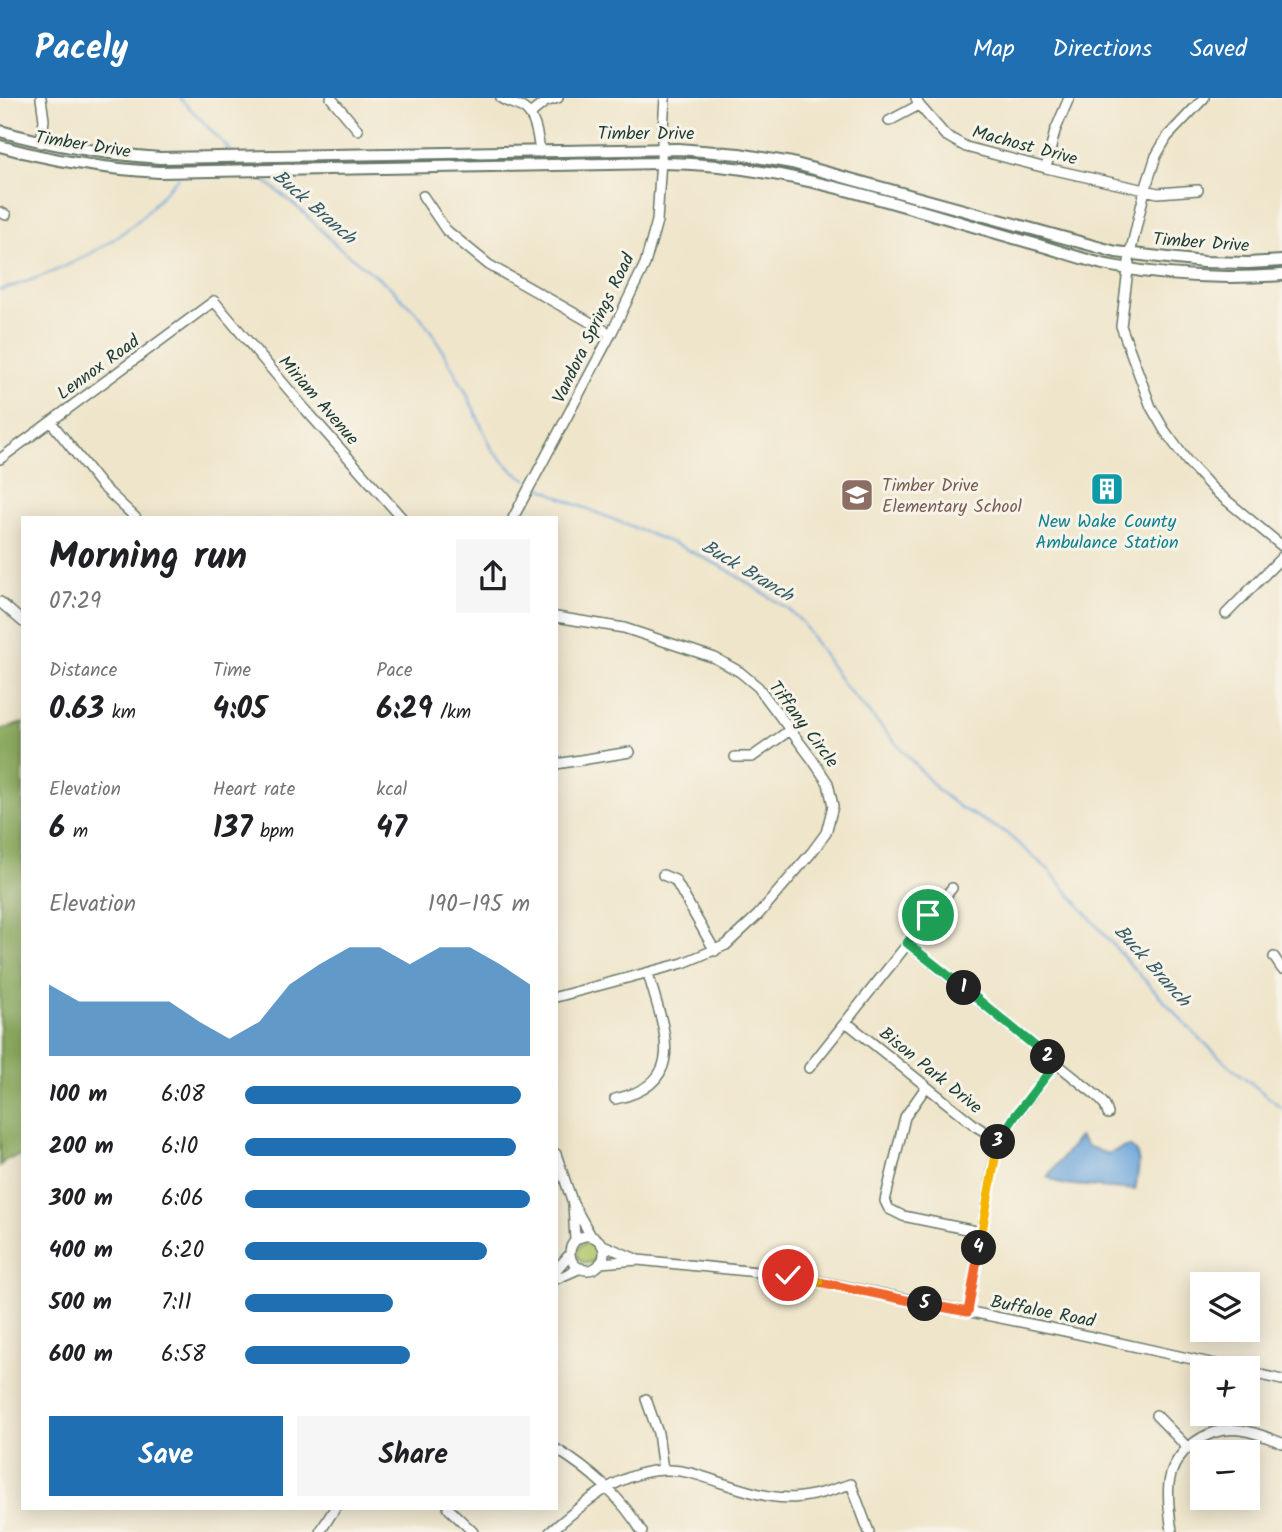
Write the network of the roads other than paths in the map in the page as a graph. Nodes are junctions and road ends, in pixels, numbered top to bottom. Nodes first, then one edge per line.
1 (41, 98) edge
2 (331, 98) edge
3 (502, 98) edge
4 (558, 98) edge
5 (665, 98) edge
6 (1069, 98) edge
7 (1204, 98) edge
8 (918, 102) edge
9 (530, 114) junction
10 (889, 121) dead end
11 (358, 130) dead end
12 (0, 131) edge
13 (41, 143) junction
14 (0, 146) edge
15 (663, 148) junction
16 (540, 152) junction
17 (662, 163) junction
18 (1046, 168) junction
19 (1145, 190) junction
20 (1198, 190) dead end
21 (423, 196) dead end
22 (1130, 254) junction
23 (1282, 261) edge
24 (1128, 268) junction
25 (1282, 275) edge
26 (214, 301) joint
27 (611, 334) junction
28 (51, 422) junction
29 (0, 459) edge
30 (134, 516) edge
31 (400, 516) edge
32 (514, 516) edge
33 (1282, 546) edge
34 (1282, 557) edge
35 (0, 602) edge
36 (1226, 614) dead end
37 (558, 617) edge
38 (21, 620) edge
39 (790, 730) junction
40 (630, 752) dead end
41 (735, 757) dead end
42 (558, 764) edge
43 (663, 875) dead end
44 (951, 888) dead end
45 (907, 943) junction
46 (715, 951) junction
47 (1274, 957) dead end
48 (1282, 969) edge
49 (648, 973) junction
50 (558, 995) edge
51 (846, 1022) junction
52 (1056, 1063) junction
53 (809, 1068) dead end
54 (926, 1087) junction
55 (615, 1099) dead end
56 (1108, 1114) dead end
57 (999, 1140) junction
58 (558, 1160) edge
59 (573, 1204) junction
60 (981, 1232) junction
61 (591, 1236) junction
62 (575, 1241) junction
63 (603, 1245) junction
64 (570, 1254) junction
65 (638, 1260) junction
66 (600, 1263) junction
67 (558, 1268) edge
68 (581, 1268) junction
69 (558, 1278) edge
70 (968, 1312) junction
71 (1190, 1359) edge
72 (1260, 1375) edge
73 (1282, 1380) edge
74 (646, 1399) dead end
75 (1156, 1415) dead end
76 (1282, 1443) edge
77 (1188, 1448) junction
78 (558, 1450) edge
79 (663, 1470) junction
80 (606, 1489) junction
81 (334, 1510) edge
82 (450, 1510) edge
83 (320, 1532) edge
84 (473, 1532) edge
85 (550, 1532) edge
86 (642, 1532) edge
87 (869, 1532) edge
88 (1172, 1532) edge

1 - 13 street
2 - 11 street
3 - 9 street
4 - 9 street
5 - 15 street, Vandora Springs Road
6 - 18 street
7 - 19 street
8 - 10 street
8 - 18 street, Machost Drive
9 - 16 street
12 - 13 main road, Timber Drive
13 - 16 main road, Timber Drive
14 - 17 main road, Timber Drive
15 - 16 main road, Timber Drive
15 - 17 street, Vandora Springs Road
15 - 22 main road, Timber Drive
17 - 24 main road, Timber Drive
17 - 27 street, Vandora Springs Road
18 - 19 street, Machost Drive
19 - 20 street, Machost Drive
19 - 22 street
21 - 27 street
22 - 23 main road, Timber Drive
22 - 24 street
24 - 25 main road, Timber Drive
24 - 33 street
26 - 28 street, Lennox Road
26 - 31 street, Miriam Avenue
27 - 32 street, Vandora Springs Road
28 - 29 street, Lennox Road
28 - 30 street
34 - 36 street
35 - 38 street
37 - 39 street, Tiffany Circle
39 - 41 street
39 - 46 street, Tiffany Circle
40 - 42 street
43 - 46 street
44 - 45 street
45 - 51 street
45 - 52 street
46 - 49 street, Tiffany Circle
47 - 48 street
49 - 50 street, Tiffany Circle
49 - 55 street
51 - 53 street
51 - 54 street, Bison Park Drive
52 - 56 street
52 - 57 street
54 - 57 street, Bison Park Drive
54 - 60 street
57 - 60 street
58 - 59 street
59 - 61 street
59 - 62 street
60 - 70 street
61 - 62 street
61 - 63 street
62 - 64 street
63 - 65 street, Buffaloe Road
63 - 66 street
64 - 67 street
64 - 68 street
65 - 66 street, Buffaloe Road
65 - 70 street, Buffaloe Road
66 - 68 street
68 - 69 street
70 - 71 street, Buffaloe Road
72 - 73 street
74 - 79 street
75 - 77 street
76 - 77 street
77 - 88 street
78 - 80 street
79 - 80 street
79 - 87 street
80 - 85 street
80 - 86 street
81 - 83 street
82 - 84 street

